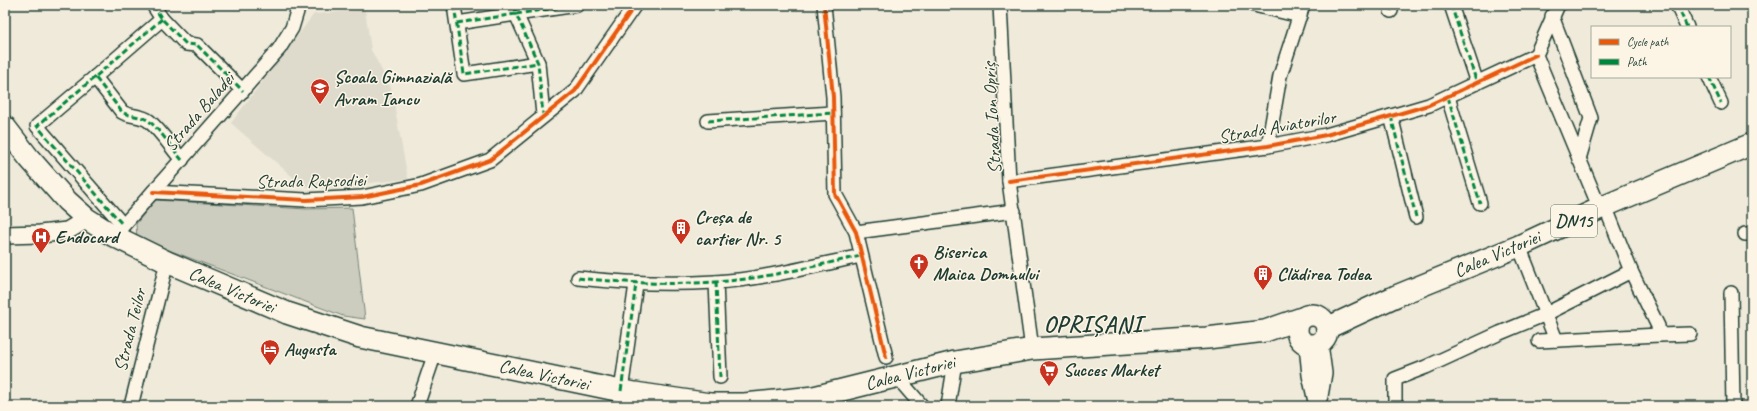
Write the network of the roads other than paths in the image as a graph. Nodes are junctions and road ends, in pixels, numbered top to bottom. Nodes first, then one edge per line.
1 (153, 5) edge
2 (299, 5) edge
3 (454, 5) edge
4 (577, 5) edge
5 (635, 5) edge
6 (824, 5) edge
7 (1000, 5) edge
8 (1254, 5) edge
9 (1452, 5) edge
10 (1677, 5) edge
11 (515, 10) edge
12 (1302, 10) edge
13 (1555, 11) edge
14 (162, 19) junction
15 (456, 23) junction
16 (1687, 26) edge
17 (1536, 55) junction
18 (538, 63) junction
19 (95, 77) junction
20 (1709, 78) edge
21 (1477, 83) junction
22 (243, 91) junction
23 (1448, 97) junction
24 (1721, 103) dead end
25 (834, 113) junction
26 (543, 115) junction
27 (1391, 116) junction
28 (708, 121) dead end
29 (5, 127) edge
30 (1752, 144) edge
31 (1268, 146) junction
32 (1579, 159) junction
33 (182, 160) junction
34 (1010, 181) junction
35 (153, 192) junction
36 (1480, 203) dead end
37 (1602, 207) junction
38 (1014, 211) junction
39 (1416, 217) dead end
40 (87, 219) junction
41 (118, 230) junction
42 (856, 232) junction
43 (5, 235) edge
44 (1519, 246) junction
45 (861, 256) junction
46 (167, 262) junction
47 (1631, 271) junction
48 (578, 278) dead end
49 (716, 282) junction
50 (636, 284) junction
51 (1731, 293) dead end
52 (1546, 314) junction
53 (1312, 331) junction
54 (1690, 334) dead end
55 (1658, 335) junction
56 (1556, 340) junction
57 (1538, 341) dead end
58 (1032, 349) junction
59 (434, 352) junction
60 (886, 357) dead end
61 (956, 362) junction
62 (900, 376) junction
63 (720, 377) dead end
64 (621, 390) junction
65 (1317, 405) edge
66 (131, 406) edge
67 (417, 406) edge
68 (922, 406) edge
69 (948, 406) edge
70 (1395, 406) edge
71 (1733, 406) edge

1 - 14 street
2 - 22 street, Strada Baladei
3 - 15 street
4 - 11 street
5 - 26 street, Strada Rapsodiei
6 - 25 street
7 - 34 street, Strada Ion Opriș
8 - 12 street
9 - 21 street
10 - 16 street
11 - 15 street
11 - 18 street
12 - 31 street
13 - 17 street
13 - 32 street
14 - 19 street
14 - 22 street
15 - 18 street
17 - 21 street, Strada Aviatorilor
17 - 32 street
18 - 26 street
19 - 33 street
19 - 41 street
20 - 24 street
21 - 23 street, Strada Aviatorilor
22 - 33 street, Strada Baladei
23 - 27 street, Strada Aviatorilor
23 - 36 street
25 - 28 street
25 - 42 street
26 - 35 street, Strada Rapsodiei
27 - 31 street, Strada Aviatorilor
27 - 39 street
29 - 40 main road, Calea Victoriei / DN15
30 - 37 main road, Calea Victoriei / DN15
31 - 34 street, Strada Aviatorilor
32 - 37 street
33 - 35 street, Strada Baladei
34 - 38 street, Strada Ion Opriș
35 - 41 street, Strada Baladei
37 - 44 main road, Calea Victoriei / DN15
37 - 47 street
38 - 42 street
38 - 58 street, Strada Ion Opriș
40 - 41 main road, Calea Victoriei / DN15
40 - 43 street
41 - 46 main road, Calea Victoriei / DN15
42 - 45 street
44 - 52 street
44 - 53 main road, Calea Victoriei / DN15
45 - 49 street
45 - 60 street
46 - 59 main road, Calea Victoriei / DN15
46 - 66 street, Strada Teilor
47 - 52 street
47 - 55 street
48 - 50 street
49 - 50 street
49 - 63 street
50 - 64 street
51 - 71 street
52 - 56 street
52 - 70 street
53 - 58 main road, Calea Victoriei / DN15
53 - 65 street
54 - 55 street
55 - 56 street
56 - 57 street
58 - 61 main road, Calea Victoriei / DN15
59 - 64 main road, Calea Victoriei / DN15
59 - 67 street
61 - 62 main road, Calea Victoriei / DN15
61 - 69 street
62 - 64 main road, Calea Victoriei / DN15
62 - 68 street

